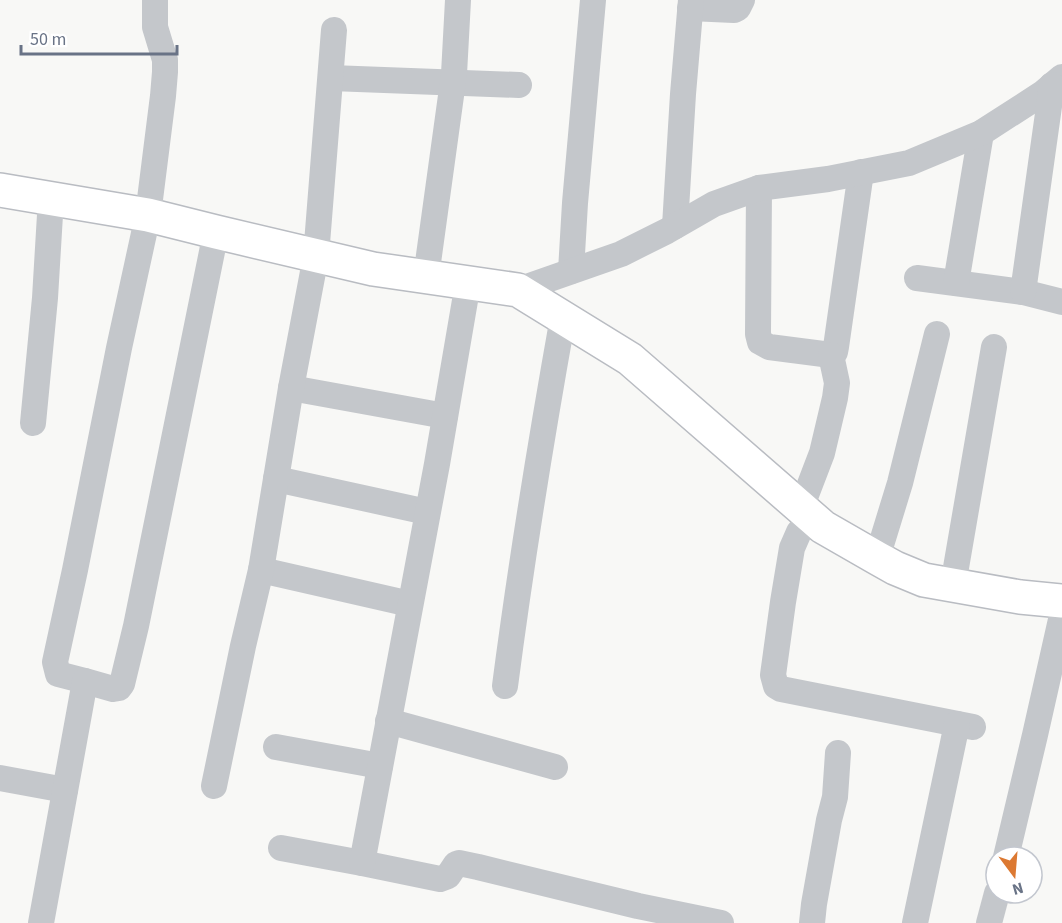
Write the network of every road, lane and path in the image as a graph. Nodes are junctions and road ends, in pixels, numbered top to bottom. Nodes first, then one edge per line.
1 (155, 0) edge
2 (458, 0) edge
3 (593, 0) edge
4 (742, 0) edge
5 (690, 4) edge
6 (334, 30) dead end
7 (331, 78) junction
8 (1057, 81) edge
9 (453, 82) junction
10 (519, 85) dead end
11 (981, 133) junction
12 (861, 172) junction
13 (759, 188) junction
14 (0, 190) edge
15 (51, 198) junction
16 (148, 215) junction
17 (675, 226) junction
18 (216, 232) junction
19 (316, 256) junction
20 (571, 271) junction
21 (426, 277) junction
22 (917, 278) dead end
23 (468, 283) junction
24 (956, 283) junction
25 (518, 290) junction
26 (1023, 292) junction
27 (1062, 302) edge
28 (563, 318) junction
29 (937, 334) dead end
30 (994, 347) dead end
31 (831, 355) junction
32 (291, 388) junction
33 (445, 416) junction
34 (33, 423) dead end
35 (276, 478) junction
36 (427, 512) junction
37 (807, 512) junction
38 (877, 558) junction
39 (261, 570) junction
40 (953, 585) junction
41 (1062, 601) edge
42 (410, 604) junction
43 (1062, 615) edge
44 (85, 681) junction
45 (505, 686) dead end
46 (388, 721) junction
47 (276, 747) dead end
48 (838, 753) dead end
49 (380, 766) junction
50 (555, 767) dead end
51 (0, 778) edge
52 (214, 786) dead end
53 (65, 790) junction
54 (1009, 845) edge
55 (281, 848) dead end
56 (362, 863) junction
57 (994, 905) edge
58 (706, 921) edge
59 (41, 923) edge
60 (812, 923) edge
61 (915, 923) edge
62 (989, 923) edge

1 - 16 street
2 - 9 street
3 - 20 street
4 - 5 street
5 - 17 street
6 - 7 street
7 - 9 street
7 - 19 street
8 - 11 street
8 - 26 street
9 - 10 street
9 - 21 street
11 - 12 street
11 - 24 street
12 - 13 street
12 - 31 street
13 - 17 street
13 - 31 street
14 - 15 street
15 - 16 street
15 - 34 street
16 - 18 street
16 - 44 street
17 - 20 street
18 - 19 street
18 - 44 street
19 - 21 street
19 - 32 street
20 - 25 street
21 - 23 street
22 - 24 street
23 - 25 street
23 - 33 street
24 - 26 street
25 - 28 street
26 - 27 street
28 - 37 street
28 - 45 street
29 - 38 street
30 - 40 street
31 - 37 street
32 - 33 street
32 - 35 street
33 - 36 street
35 - 36 street
35 - 39 street
36 - 42 street
37 - 38 street
37 - 61 street
38 - 40 street
39 - 42 street
39 - 52 street
40 - 41 street
42 - 46 street
43 - 54 street
44 - 53 street
46 - 49 street
46 - 50 street
47 - 49 street
48 - 60 street
49 - 56 street
51 - 53 street
53 - 59 street
55 - 56 street
56 - 58 street
57 - 62 street

